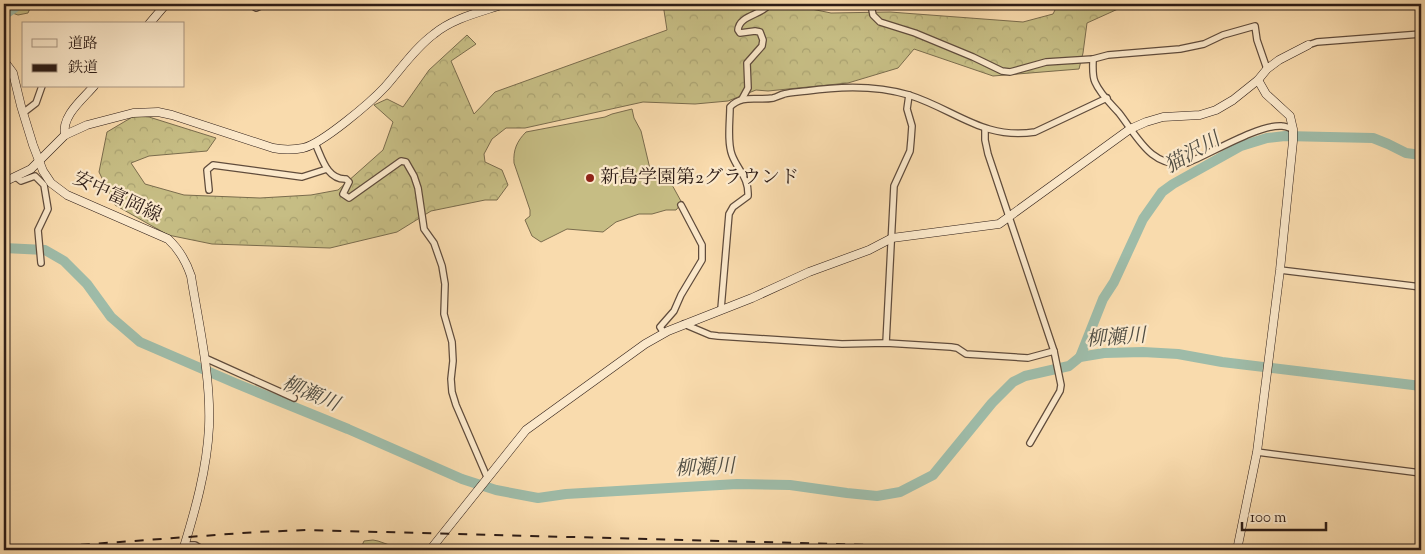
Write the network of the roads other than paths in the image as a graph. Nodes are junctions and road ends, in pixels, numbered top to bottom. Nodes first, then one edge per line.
1 (166, 4) edge
2 (250, 4) edge
3 (265, 4) edge
4 (504, 4) edge
5 (743, 4) edge
6 (750, 4) edge
7 (770, 4) edge
8 (875, 4) edge
9 (150, 22) edge
10 (1421, 34) edge
11 (1308, 45) joint
12 (1093, 59) junction
13 (4, 61) edge
14 (1266, 69) junction
15 (1258, 80) junction
16 (41, 88) edge
17 (92, 88) edge
18 (909, 95) junction
19 (1107, 98) junction
20 (742, 99) junction
21 (23, 113) junction
22 (985, 129) junction
23 (1130, 129) junction
24 (1293, 131) junction
25 (65, 135) junction
26 (315, 143) junction
27 (40, 162) junction
28 (327, 170) junction
29 (16, 177) junction
30 (4, 182) edge
31 (209, 190) dead end
32 (681, 206) dead end
33 (1010, 217) junction
34 (892, 238) junction
35 (41, 263) dead end
36 (1280, 270) junction
37 (1421, 287) edge
38 (721, 309) junction
39 (684, 324) junction
40 (664, 333) junction
41 (886, 343) junction
42 (1054, 354) junction
43 (205, 359) junction
44 (294, 398) dead end
45 (1030, 443) dead end
46 (1257, 452) junction
47 (1421, 473) edge
48 (487, 478) junction
49 (184, 548) edge
50 (203, 550) edge
51 (430, 550) edge
52 (1237, 550) edge

1 - 9 street
2 - 3 street
4 - 26 street
5 - 6 street
7 - 20 street
8 - 12 street
10 - 11 street
11 - 14 street
12 - 14 street
12 - 19 street
13 - 21 street, 安中富岡線
14 - 15 street
15 - 23 street
15 - 24 street
16 - 21 street
17 - 25 street
18 - 20 street
18 - 22 street
18 - 34 street
19 - 22 street
19 - 23 street
20 - 38 street
21 - 27 street, 安中富岡線
22 - 33 street
23 - 24 street
23 - 33 street
24 - 36 street
25 - 26 street
25 - 27 street
26 - 28 street
27 - 29 street
27 - 43 street, 安中富岡線
28 - 31 street
28 - 48 street
29 - 30 street
29 - 35 street
32 - 40 street
33 - 34 street
33 - 42 street
34 - 38 street
34 - 41 street
36 - 37 street
36 - 46 street
38 - 39 street
39 - 40 street
39 - 41 street
40 - 48 street
41 - 42 street
42 - 45 street
43 - 44 street
43 - 49 street, 安中富岡線
46 - 47 street
46 - 52 street
48 - 51 street
49 - 50 street

